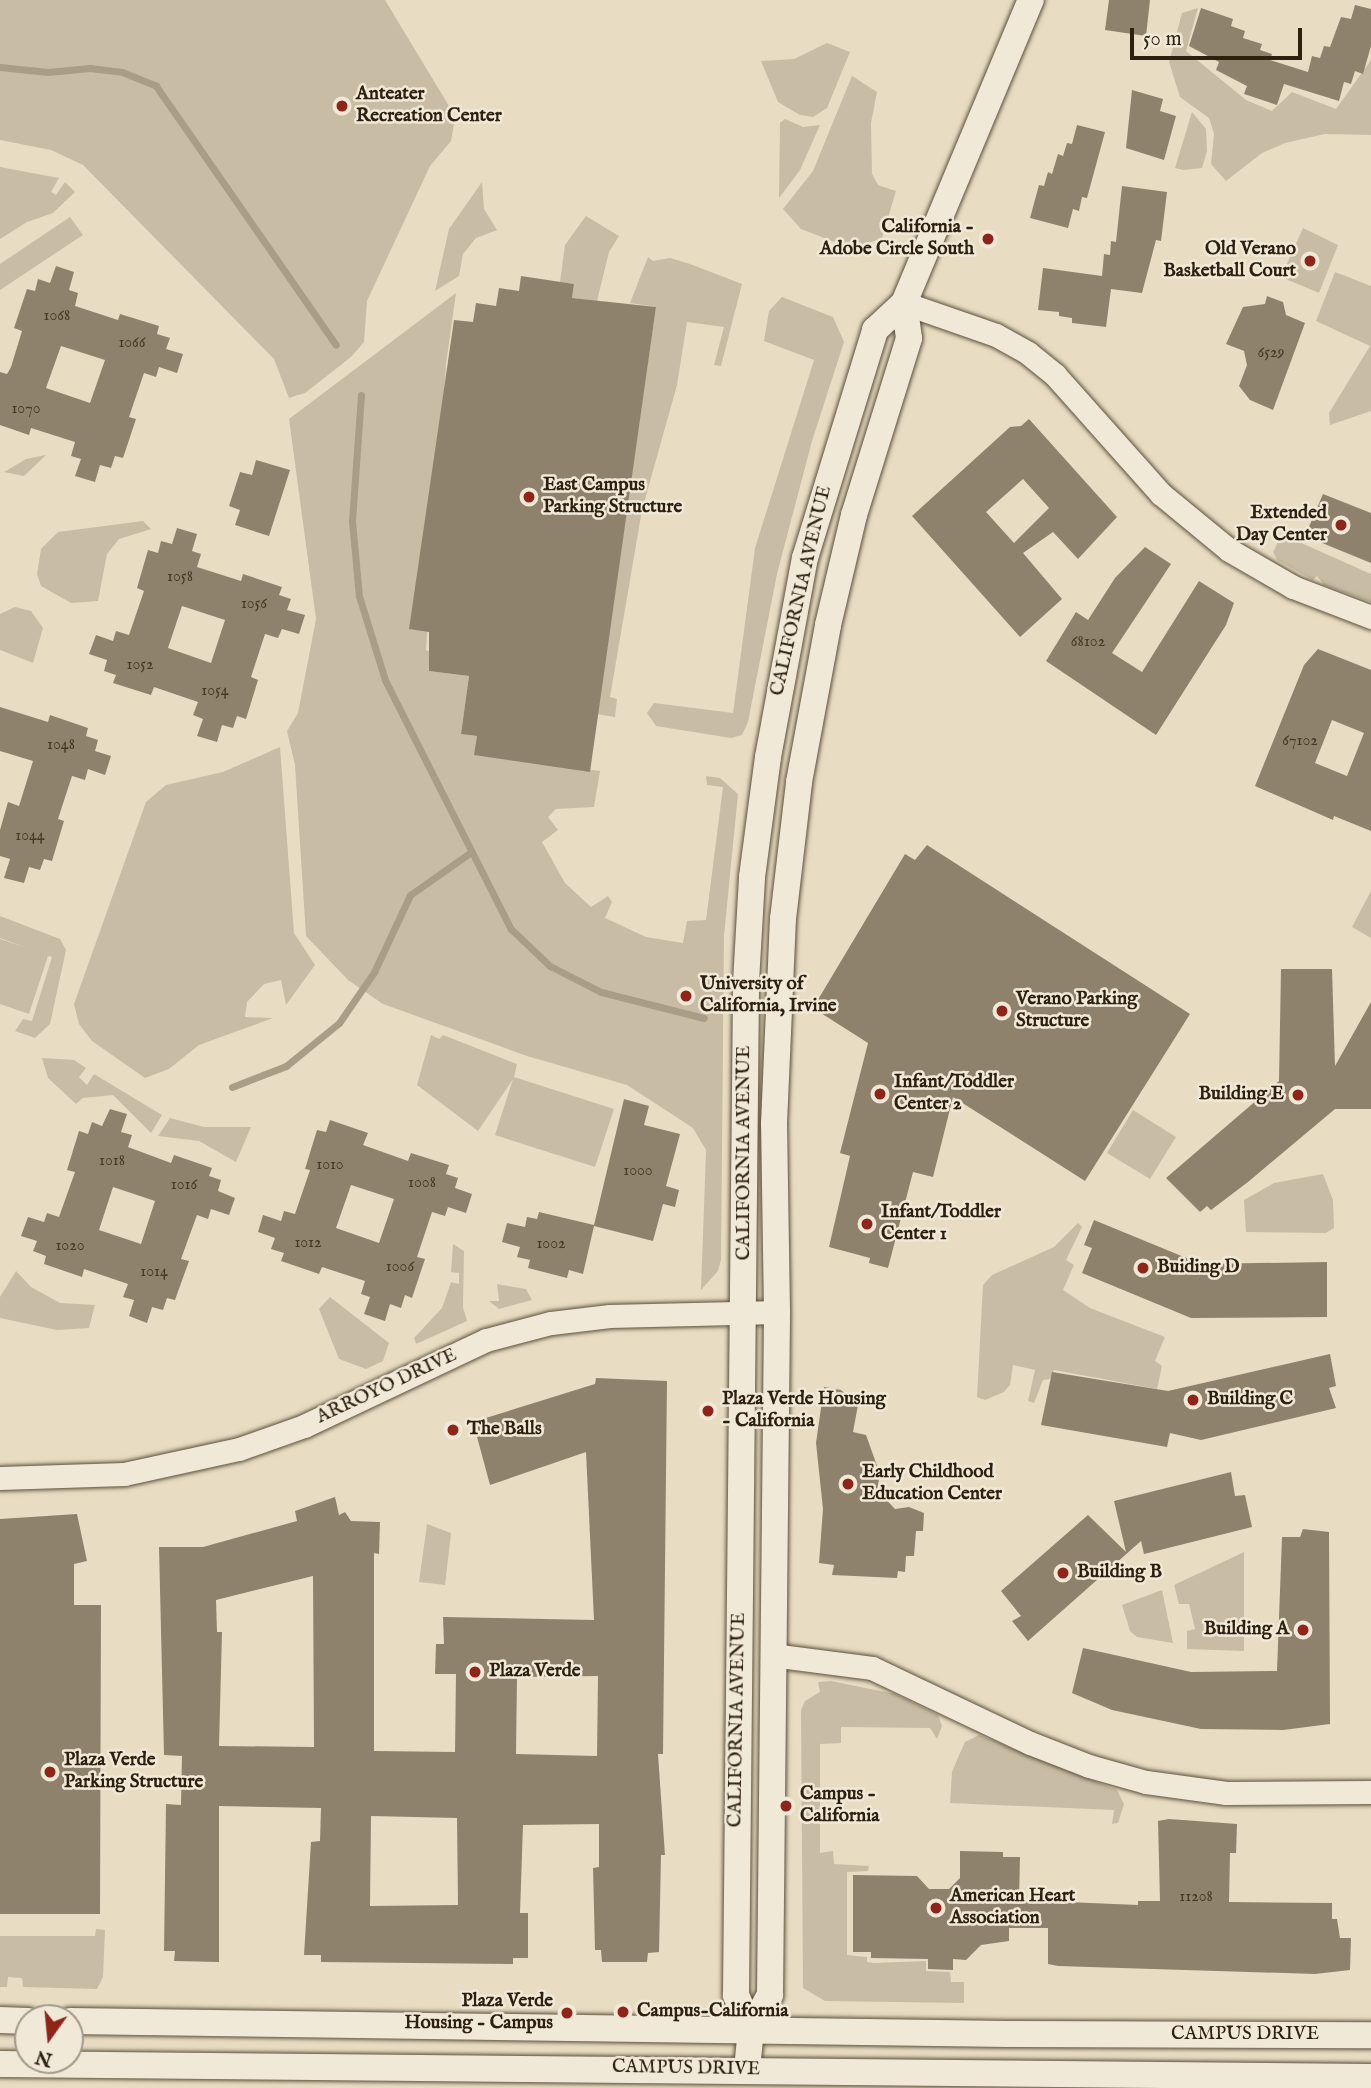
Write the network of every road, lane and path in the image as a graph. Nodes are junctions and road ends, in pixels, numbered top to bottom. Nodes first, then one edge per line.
1 (1031, 0) edge
2 (904, 303) junction
3 (1371, 617) edge
4 (777, 1312) junction
5 (744, 1314) junction
6 (0, 1478) edge
7 (740, 1508) junction
8 (772, 1655) junction
9 (1371, 1792) edge
10 (84, 2021) edge
11 (751, 2029) junction
12 (1371, 2035) edge
13 (0, 2064) edge
14 (1371, 2077) edge
15 (747, 2079) edge

1 - 2 main road, CALIFORNIA AVENUE
2 - 3 street
2 - 4 main road, CALIFORNIA AVENUE
2 - 5 main road, CALIFORNIA AVENUE
4 - 5 street, ARROYO DRIVE
4 - 8 main road, CALIFORNIA AVENUE
5 - 6 street, ARROYO DRIVE
5 - 7 main road, CALIFORNIA AVENUE
7 - 8 main road
7 - 11 main road, CALIFORNIA AVENUE
8 - 9 street
8 - 11 main road, CALIFORNIA AVENUE
10 - 11 main road, CAMPUS DRIVE
11 - 12 main road, CAMPUS DRIVE
11 - 15 main road, CALIFORNIA AVENUE
13 - 15 main road, CAMPUS DRIVE
14 - 15 main road, CAMPUS DRIVE

